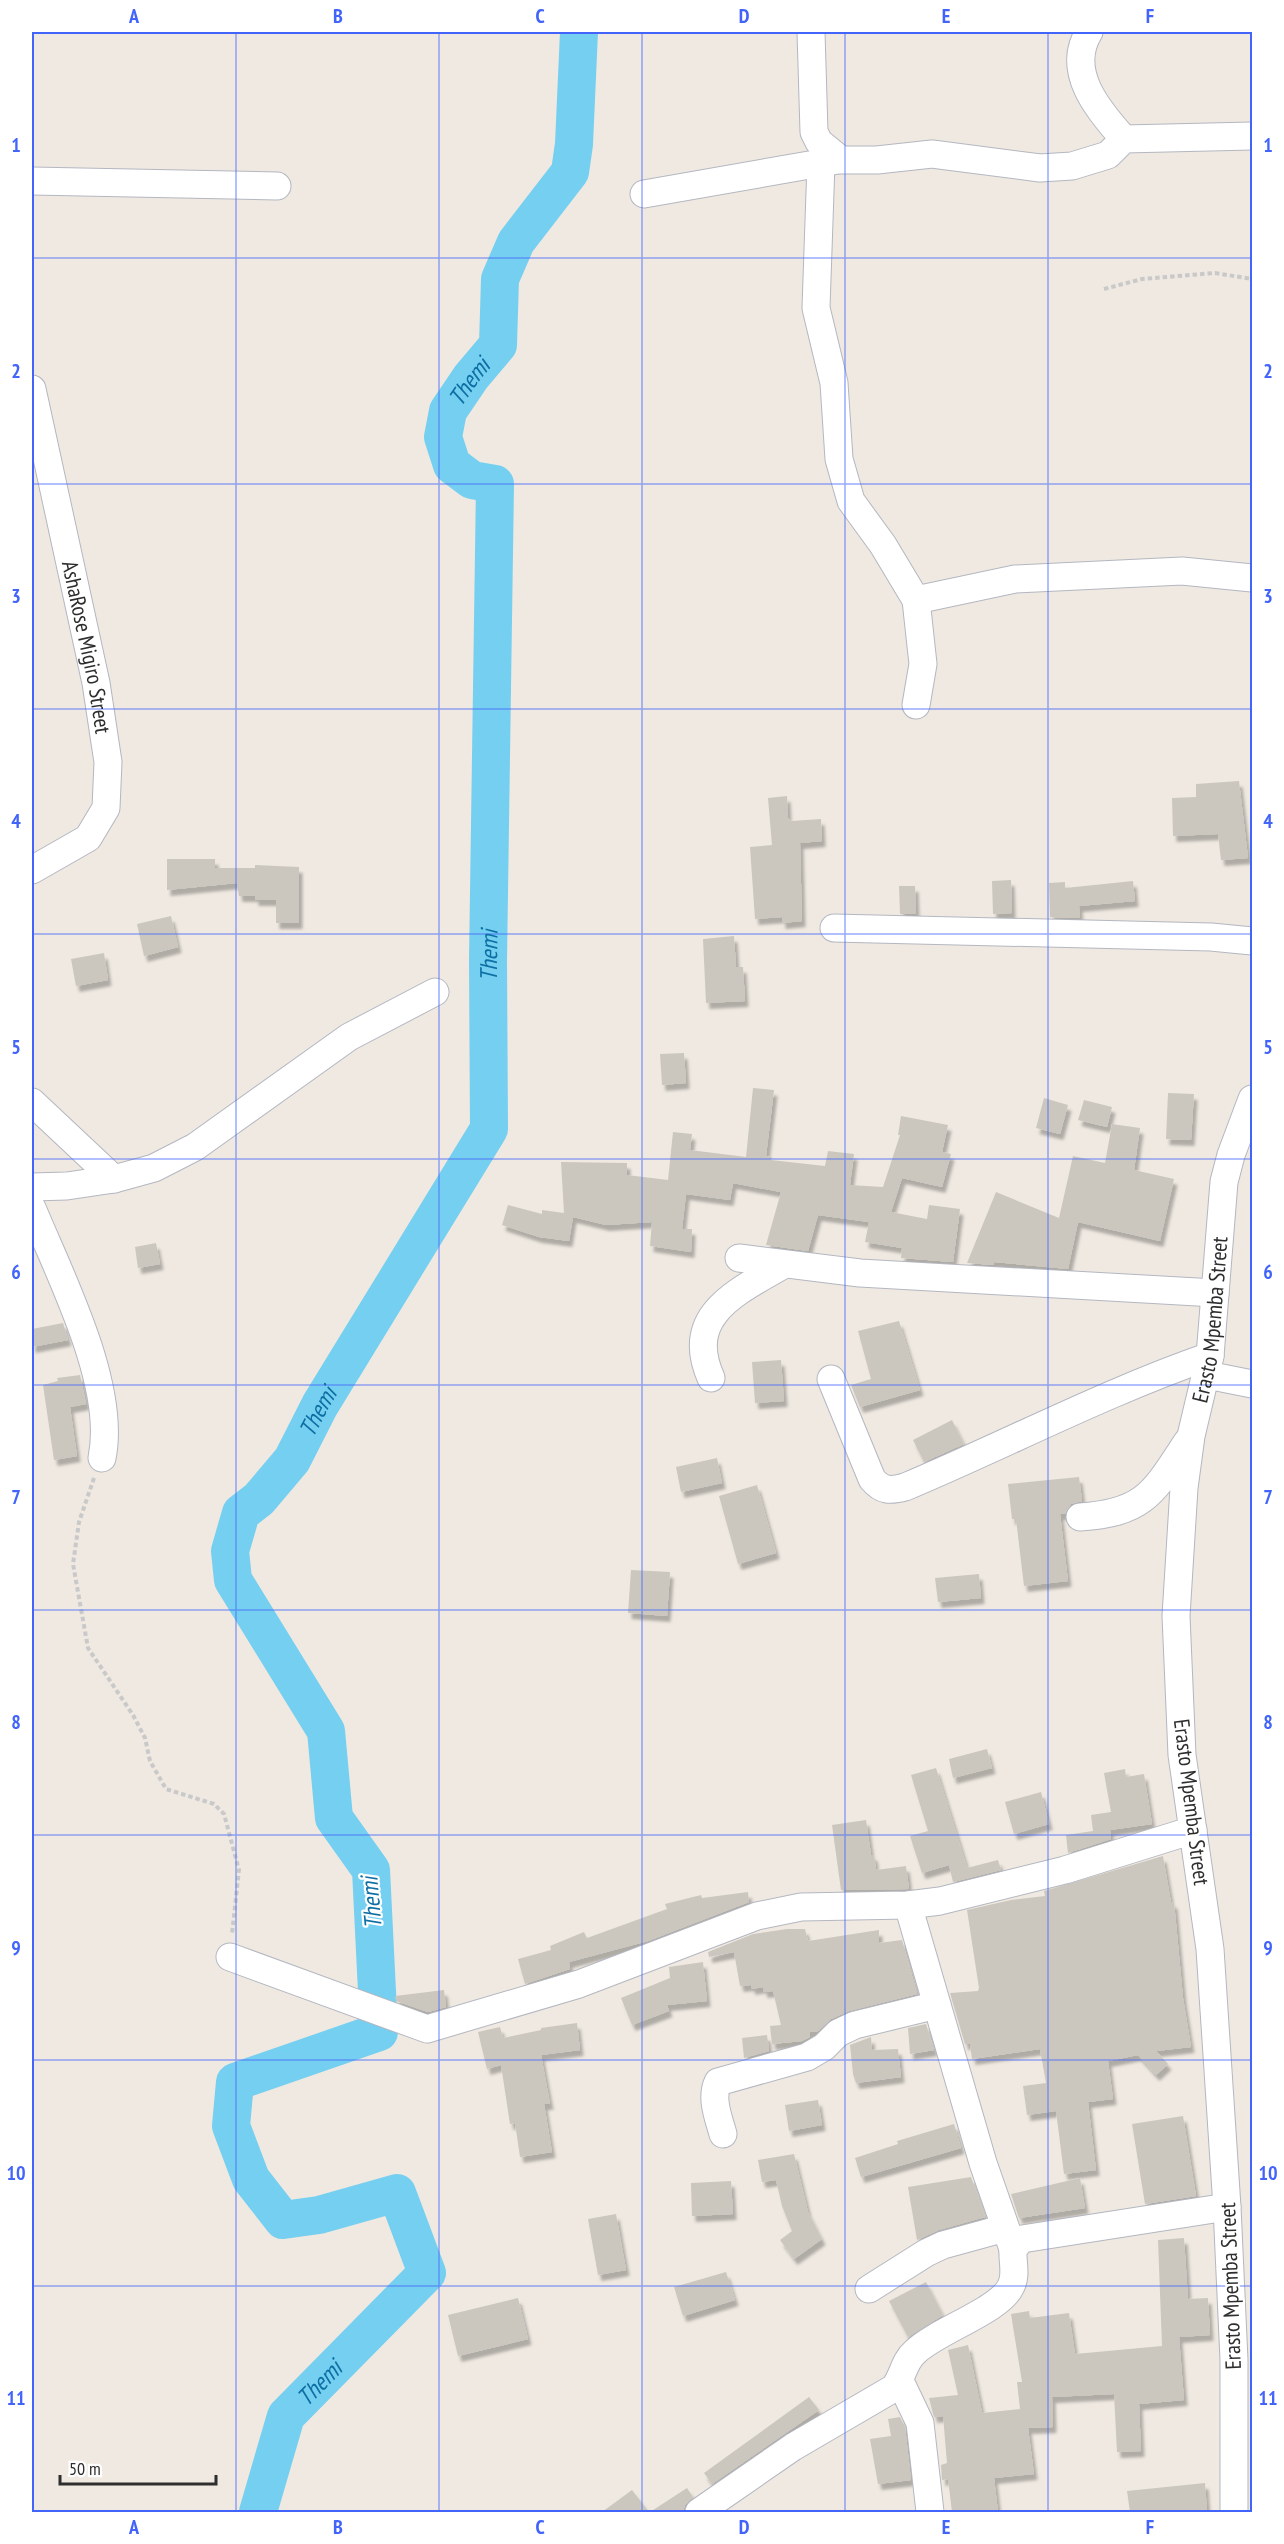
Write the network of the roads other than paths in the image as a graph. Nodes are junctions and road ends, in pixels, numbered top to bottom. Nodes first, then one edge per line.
1 (811, 32) edge
2 (1089, 32) edge
3 (1252, 136) edge
4 (1124, 139) junction
5 (831, 161) junction
6 (32, 181) edge
7 (276, 186) dead end
8 (644, 194) dead end
9 (32, 389) edge
10 (1252, 578) edge
11 (916, 600) junction
12 (916, 705) dead end
13 (32, 870) edge
14 (834, 928) dead end
15 (1252, 941) edge
16 (435, 992) dead end
17 (1252, 1098) edge
18 (32, 1102) edge
19 (114, 1179) junction
20 (32, 1187) edge
21 (32, 1208) edge
22 (739, 1258) dead end
23 (783, 1264) junction
24 (1215, 1293) junction
25 (1214, 1369) junction
26 (1252, 1370) edge
27 (711, 1378) dead end
28 (831, 1379) dead end
29 (1252, 1384) edge
30 (1191, 1436) junction
31 (102, 1458) road end
32 (1080, 1517) dead end
33 (1193, 1830) junction
34 (908, 1905) junction
35 (230, 1958) road end
36 (937, 2005) junction
37 (723, 2134) dead end
38 (1227, 2207) junction
39 (1009, 2239) junction
40 (869, 2289) dead end
41 (900, 2381) junction
42 (699, 2512) edge
43 (930, 2512) edge
44 (1234, 2512) edge

1 - 5 street
2 - 4 street
3 - 4 street
4 - 5 street
5 - 8 street
5 - 11 street
6 - 7 street
9 - 13 street, AshaRose Migiro Street
10 - 11 street
11 - 12 street
14 - 15 street
16 - 19 street
17 - 24 street, Erasto Mpemba Street
18 - 19 street
19 - 20 street
21 - 31 street
22 - 23 street
23 - 24 street
23 - 27 street
24 - 25 street, Erasto Mpemba Street
25 - 26 street
25 - 28 street
25 - 29 street
25 - 30 street, Erasto Mpemba Street
30 - 32 street
30 - 33 street, Erasto Mpemba Street
33 - 34 street
33 - 38 street, Erasto Mpemba Street
34 - 35 street
34 - 36 street
36 - 37 street
36 - 39 street
38 - 39 street
38 - 44 street, Erasto Mpemba Street
39 - 40 street
39 - 41 street
41 - 42 street
41 - 43 street

